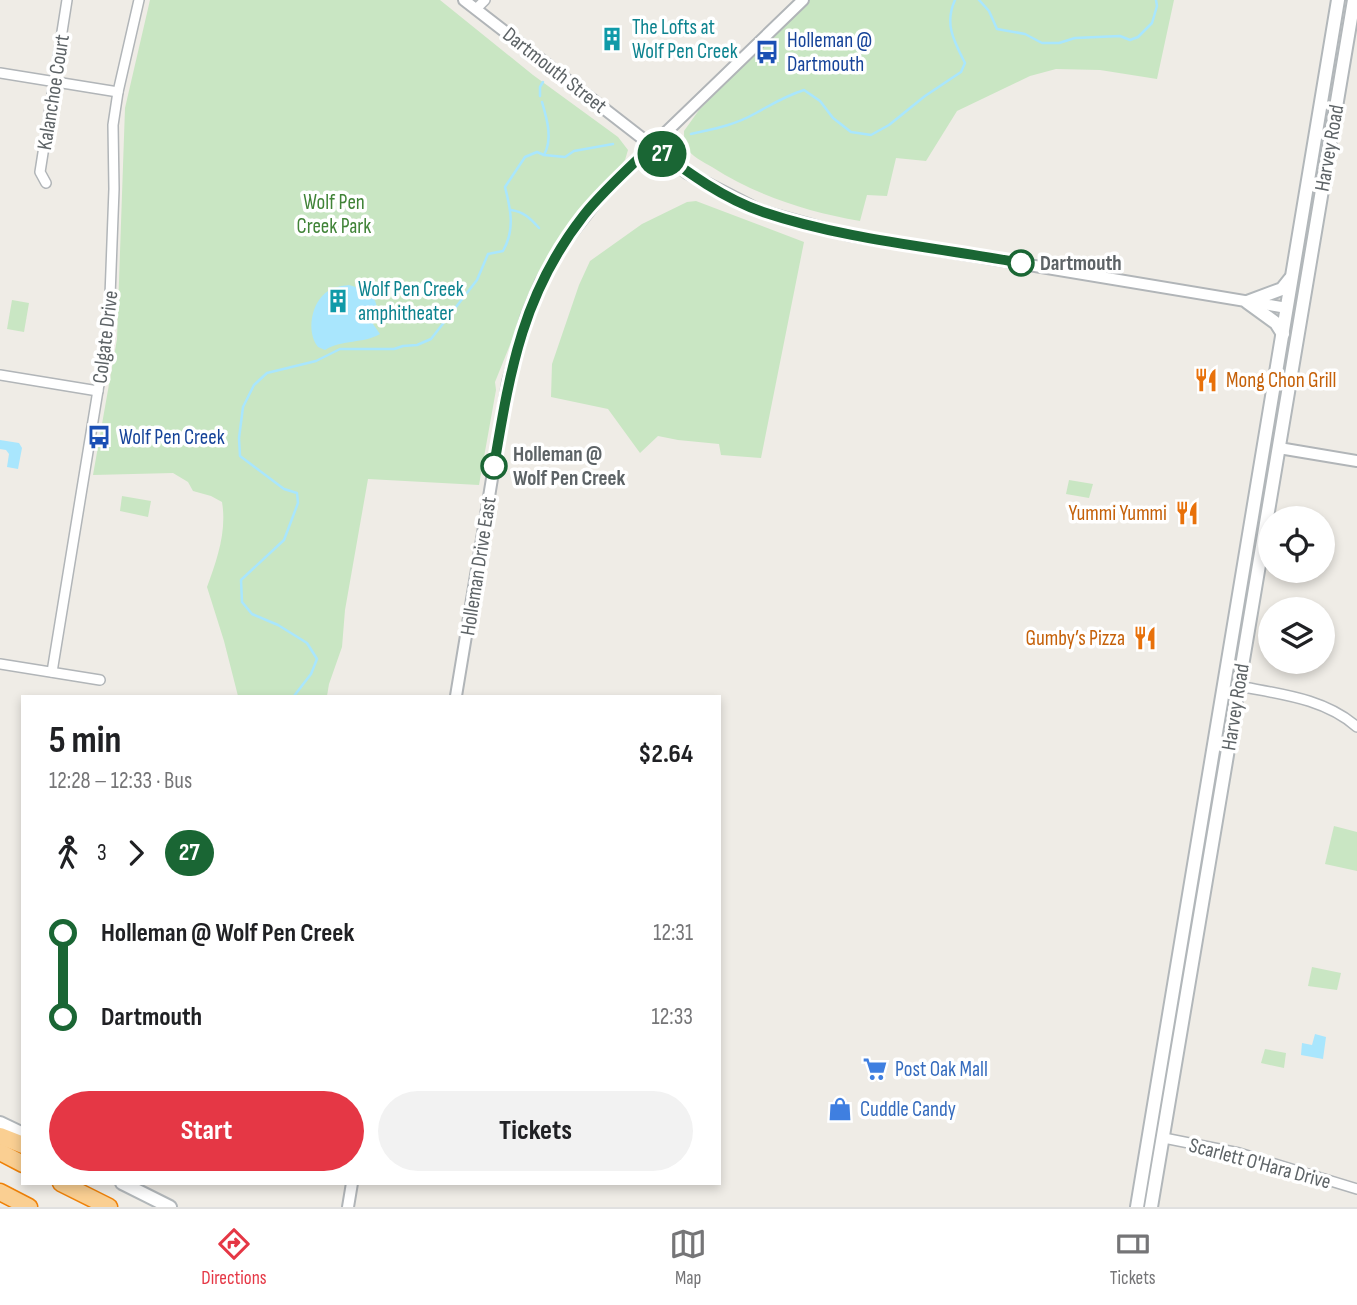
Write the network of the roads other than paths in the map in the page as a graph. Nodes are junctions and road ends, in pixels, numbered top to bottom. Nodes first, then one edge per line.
1 (68, 0) edge
2 (139, 0) edge
3 (464, 0) edge
4 (485, 0) edge
5 (803, 0) edge
6 (1338, 0) edge
7 (1353, 0) edge
8 (477, 9) junction
9 (0, 74) edge
10 (54, 82) junction
11 (118, 92) junction
12 (1321, 98) junction
13 (652, 146) junction
14 (1328, 153) junction
15 (46, 183) dead end
16 (1292, 272) junction
17 (1308, 277) junction
18 (1247, 302) junction
19 (1287, 308) junction
20 (1283, 334) junction
21 (1295, 348) junction
22 (0, 375) edge
23 (99, 391) junction
24 (1271, 403) junction
25 (1279, 448) junction
26 (1357, 460) edge
27 (1258, 478) junction
28 (1231, 638) junction
29 (0, 664) edge
30 (52, 672) junction
31 (100, 680) dead end
32 (1238, 686) junction
33 (456, 695) edge
34 (1357, 727) edge
35 (1212, 758) junction
36 (1217, 811) junction
37 (1181, 942) junction
38 (1197, 942) junction
39 (1155, 1099) junction
40 (0, 1123) edge
41 (21, 1133) edge
42 (0, 1136) edge
43 (1164, 1138) junction
44 (21, 1144) edge
45 (0, 1152) edge
46 (21, 1163) edge
47 (65, 1185) edge
48 (126, 1185) edge
49 (352, 1185) edge
50 (1357, 1189) edge
51 (0, 1192) edge
52 (29, 1207) edge
53 (109, 1207) edge
54 (170, 1207) edge
55 (348, 1207) edge
56 (1137, 1207) edge
57 (1151, 1207) edge

1 - 10 street, Kalanchoe Court
2 - 11 street, Colgate Drive
3 - 8 street, Dartmouth Street
4 - 8 street
5 - 13 street, Holleman Drive East
6 - 12 main road, Harvey Road
7 - 14 main road, Harvey Road
8 - 13 street, Dartmouth Street
9 - 10 street
10 - 11 street
10 - 15 street, Kalanchoe Court
11 - 23 street, Colgate Drive
12 - 14 main road
12 - 16 main road, Harvey Road
13 - 18 street, Dartmouth Street
13 - 33 street, Holleman Drive East
14 - 17 main road, Harvey Road
16 - 18 main road
16 - 19 main road, Harvey Road
17 - 19 main road
17 - 21 main road, Harvey Road
18 - 19 street, Dartmouth Street
18 - 20 main road
19 - 20 main road, Harvey Road
19 - 21 main road
20 - 24 main road, Harvey Road
21 - 25 main road, Harvey Road
22 - 23 street
23 - 30 street, Colgate Drive
24 - 25 main road
24 - 27 main road, Harvey Road
25 - 26 street
25 - 27 main road
25 - 32 main road, Harvey Road
27 - 28 main road, Harvey Road
28 - 32 main road
28 - 35 main road, Harvey Road
29 - 30 street
30 - 31 street
32 - 34 street
32 - 36 main road, Harvey Road
35 - 36 main road
35 - 37 main road, Harvey Road
36 - 38 main road, Harvey Road
37 - 38 main road
37 - 39 main road, Harvey Road
38 - 43 main road, Harvey Road
39 - 43 main road
39 - 56 main road, Harvey Road
40 - 41 main road
42 - 44 highway
43 - 50 street, Scarlett O'Hara Drive
43 - 57 main road, Harvey Road
45 - 46 highway
47 - 53 highway
48 - 54 main road
49 - 55 street
51 - 52 highway

